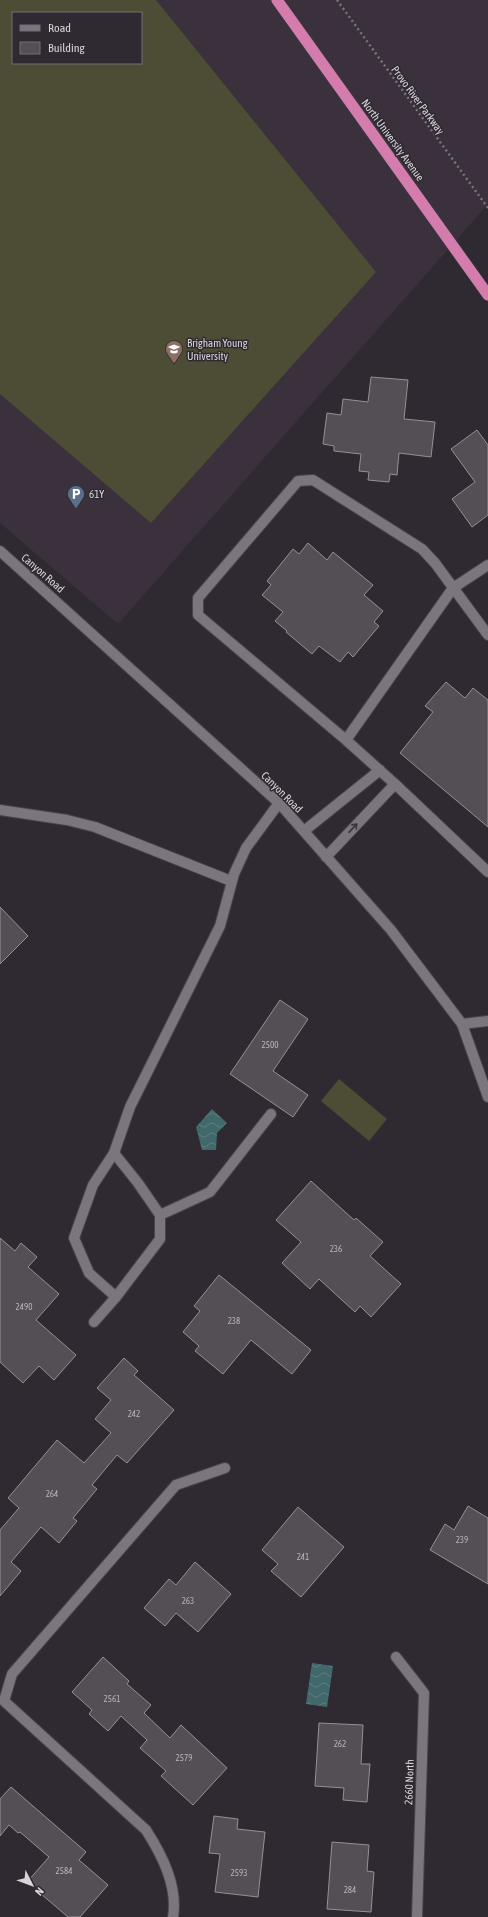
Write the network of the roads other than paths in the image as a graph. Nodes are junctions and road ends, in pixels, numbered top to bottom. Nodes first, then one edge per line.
1 (277, 0) edge
2 (488, 295) edge
3 (0, 551) edge
4 (488, 564) edge
5 (453, 588) junction
6 (488, 635) edge
7 (346, 740) junction
8 (380, 770) junction
9 (395, 784) junction
10 (279, 803) junction
11 (0, 810) edge
12 (304, 831) junction
13 (326, 856) junction
14 (488, 872) edge
15 (231, 881) junction
16 (488, 1021) edge
17 (462, 1024) junction
18 (488, 1097) edge
19 (271, 1114) dead end
20 (114, 1153) junction
21 (160, 1215) junction
22 (116, 1297) junction
23 (94, 1322) dead end
24 (226, 1468) dead end
25 (396, 1657) dead end
26 (173, 1917) edge
27 (417, 1917) edge

1 - 2 highway, North University Avenue
3 - 10 street, Canyon Road
4 - 5 street
5 - 6 street
5 - 7 street
5 - 7 street
7 - 8 street
8 - 9 street
8 - 12 street
13 -> 9 street
9 - 14 street
10 - 12 street, Canyon Road
10 - 15 street
11 - 15 street
12 - 13 street, Canyon Road
13 - 17 street, Canyon Road
15 - 20 street
16 - 17 street
17 - 18 street, Canyon Road
19 - 21 street
20 - 21 street
20 - 22 street
21 - 22 street
22 - 23 street
24 - 26 street
25 - 27 street, 2660 North

